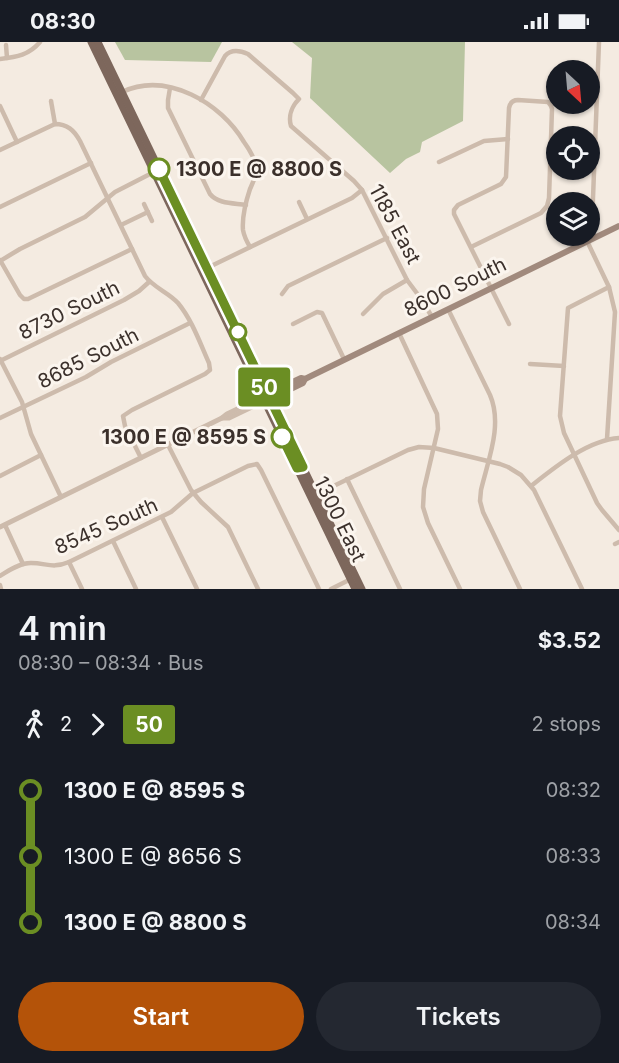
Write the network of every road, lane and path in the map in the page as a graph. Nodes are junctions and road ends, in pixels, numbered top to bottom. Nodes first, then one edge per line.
1 (40, 42) edge
2 (91, 42) edge
3 (98, 42) edge
4 (599, 42) edge
5 (6, 45) dead end
6 (7, 58) junction
7 (0, 59) edge
8 (170, 88) junction
9 (122, 92) junction
10 (201, 100) junction
11 (51, 101) dead end
12 (0, 106) edge
13 (55, 124) junction
14 (552, 126) edge
15 (594, 126) edge
16 (508, 140) junction
17 (17, 142) junction
18 (0, 150) edge
19 (439, 162) dead end
20 (91, 163) junction
21 (156, 170) junction
22 (551, 180) edge
23 (362, 190) junction
24 (108, 198) junction
25 (299, 202) dead end
26 (144, 204) dead end
27 (246, 205) junction
28 (0, 207) edge
29 (148, 212) junction
30 (307, 219) junction
31 (152, 221) dead end
32 (121, 225) junction
33 (619, 226) edge
34 (600, 235) edge
35 (387, 238) junction
36 (577, 246) edge
37 (589, 246) edge
38 (250, 247) junction
39 (471, 247) junction
40 (132, 249) junction
41 (0, 260) edge
42 (204, 270) junction
43 (407, 280) junction
44 (149, 282) junction
45 (609, 287) junction
46 (491, 288) junction
47 (282, 294) dead end
48 (448, 309) junction
49 (363, 314) dead end
50 (432, 317) junction
51 (190, 323) junction
52 (293, 324) dead end
53 (508, 324) dead end
54 (399, 333) junction
55 (344, 359) junction
56 (0, 360) edge
57 (530, 364) dead end
58 (564, 366) junction
59 (266, 398) junction
60 (24, 407) junction
61 (0, 418) edge
62 (619, 438) edge
63 (607, 439) junction
64 (168, 445) junction
65 (434, 448) junction
66 (41, 455) junction
67 (574, 455) junction
68 (141, 458) junction
69 (487, 461) junction
70 (0, 476) edge
71 (347, 479) junction
72 (531, 486) junction
73 (193, 493) junction
74 (314, 496) junction
75 (61, 497) junction
76 (162, 517) junction
77 (2, 526) edge
78 (619, 530) edge
79 (112, 541) junction
80 (69, 562) junction
81 (23, 564) junction
82 (0, 576) edge
83 (354, 578) junction
84 (82, 589) edge
85 (136, 589) edge
86 (197, 589) edge
87 (258, 589) edge
88 (319, 589) edge
89 (331, 589) edge
90 (355, 589) edge
91 (362, 589) edge
92 (400, 589) edge
93 (460, 589) edge
94 (520, 589) edge
95 (582, 589) edge

1 - 6 street
2 - 21 main road, 1300 East
3 - 9 main road, 1300 East
4 - 15 street
5 - 6 street
6 - 7 street
8 - 9 street
8 - 10 street
8 - 27 street
9 - 21 main road, 1300 East
10 - 23 street, 1185 East
10 - 27 street
11 - 13 street
12 - 17 street
13 - 17 street
13 - 20 street
14 - 16 street
16 - 19 street
16 - 39 street
17 - 18 street
20 - 24 street
20 - 28 street
21 - 24 street
21 - 42 main road, 1300 East
22 - 39 street
23 - 30 street
23 - 35 street, 1185 East
24 - 32 street
24 - 41 street
25 - 30 street
26 - 29 street
27 - 38 street
29 - 31 street
29 - 32 street
30 - 38 street
32 - 40 street
33 - 34 main road, 8600 South
35 - 43 street, 1185 East
35 - 47 street
36 - 46 main road, 8600 South
37 - 45 street
38 - 42 street
39 - 46 street
40 - 41 street
40 - 44 street
42 - 59 main road, 1300 East
43 - 49 street
43 - 50 street, 1185 East
44 - 51 street
44 - 56 street, 8730 South
45 - 58 street
45 - 63 street
46 - 48 main road, 8600 South
46 - 53 street
48 - 50 main road, 8600 South
48 - 69 street
50 - 54 main road, 8600 South
51 - 60 street, 8685 South
51 - 68 street
52 - 55 street
54 - 55 main road, 8600 South
54 - 65 street
55 - 59 main road, 8600 South
56 - 60 street
57 - 58 street
58 - 67 street
59 - 64 street, 8600 South
59 - 74 main road, 1300 East
60 - 61 street, 8685 South
60 - 66 street
62 - 63 street
63 - 67 street
64 - 68 street, 8600 South
64 - 73 street
65 - 69 street
65 - 71 street
65 - 93 street
66 - 70 street
66 - 75 street
67 - 72 street
67 - 78 street
68 - 75 street, 8600 South
69 - 72 street
69 - 94 street
71 - 74 street
71 - 92 street
72 - 95 street
73 - 76 street, 8545 South
73 - 87 street
73 - 88 street, 8545 South
74 - 83 main road, 1300 East
75 - 77 street, 8600 South
76 - 79 street, 8545 South
76 - 86 street
77 - 81 street
79 - 80 street, 8545 South
79 - 85 street
80 - 81 street, 8545 South
80 - 84 street
81 - 82 street
83 - 89 street
83 - 90 main road, 1300 East
83 - 91 main road, 1300 East

